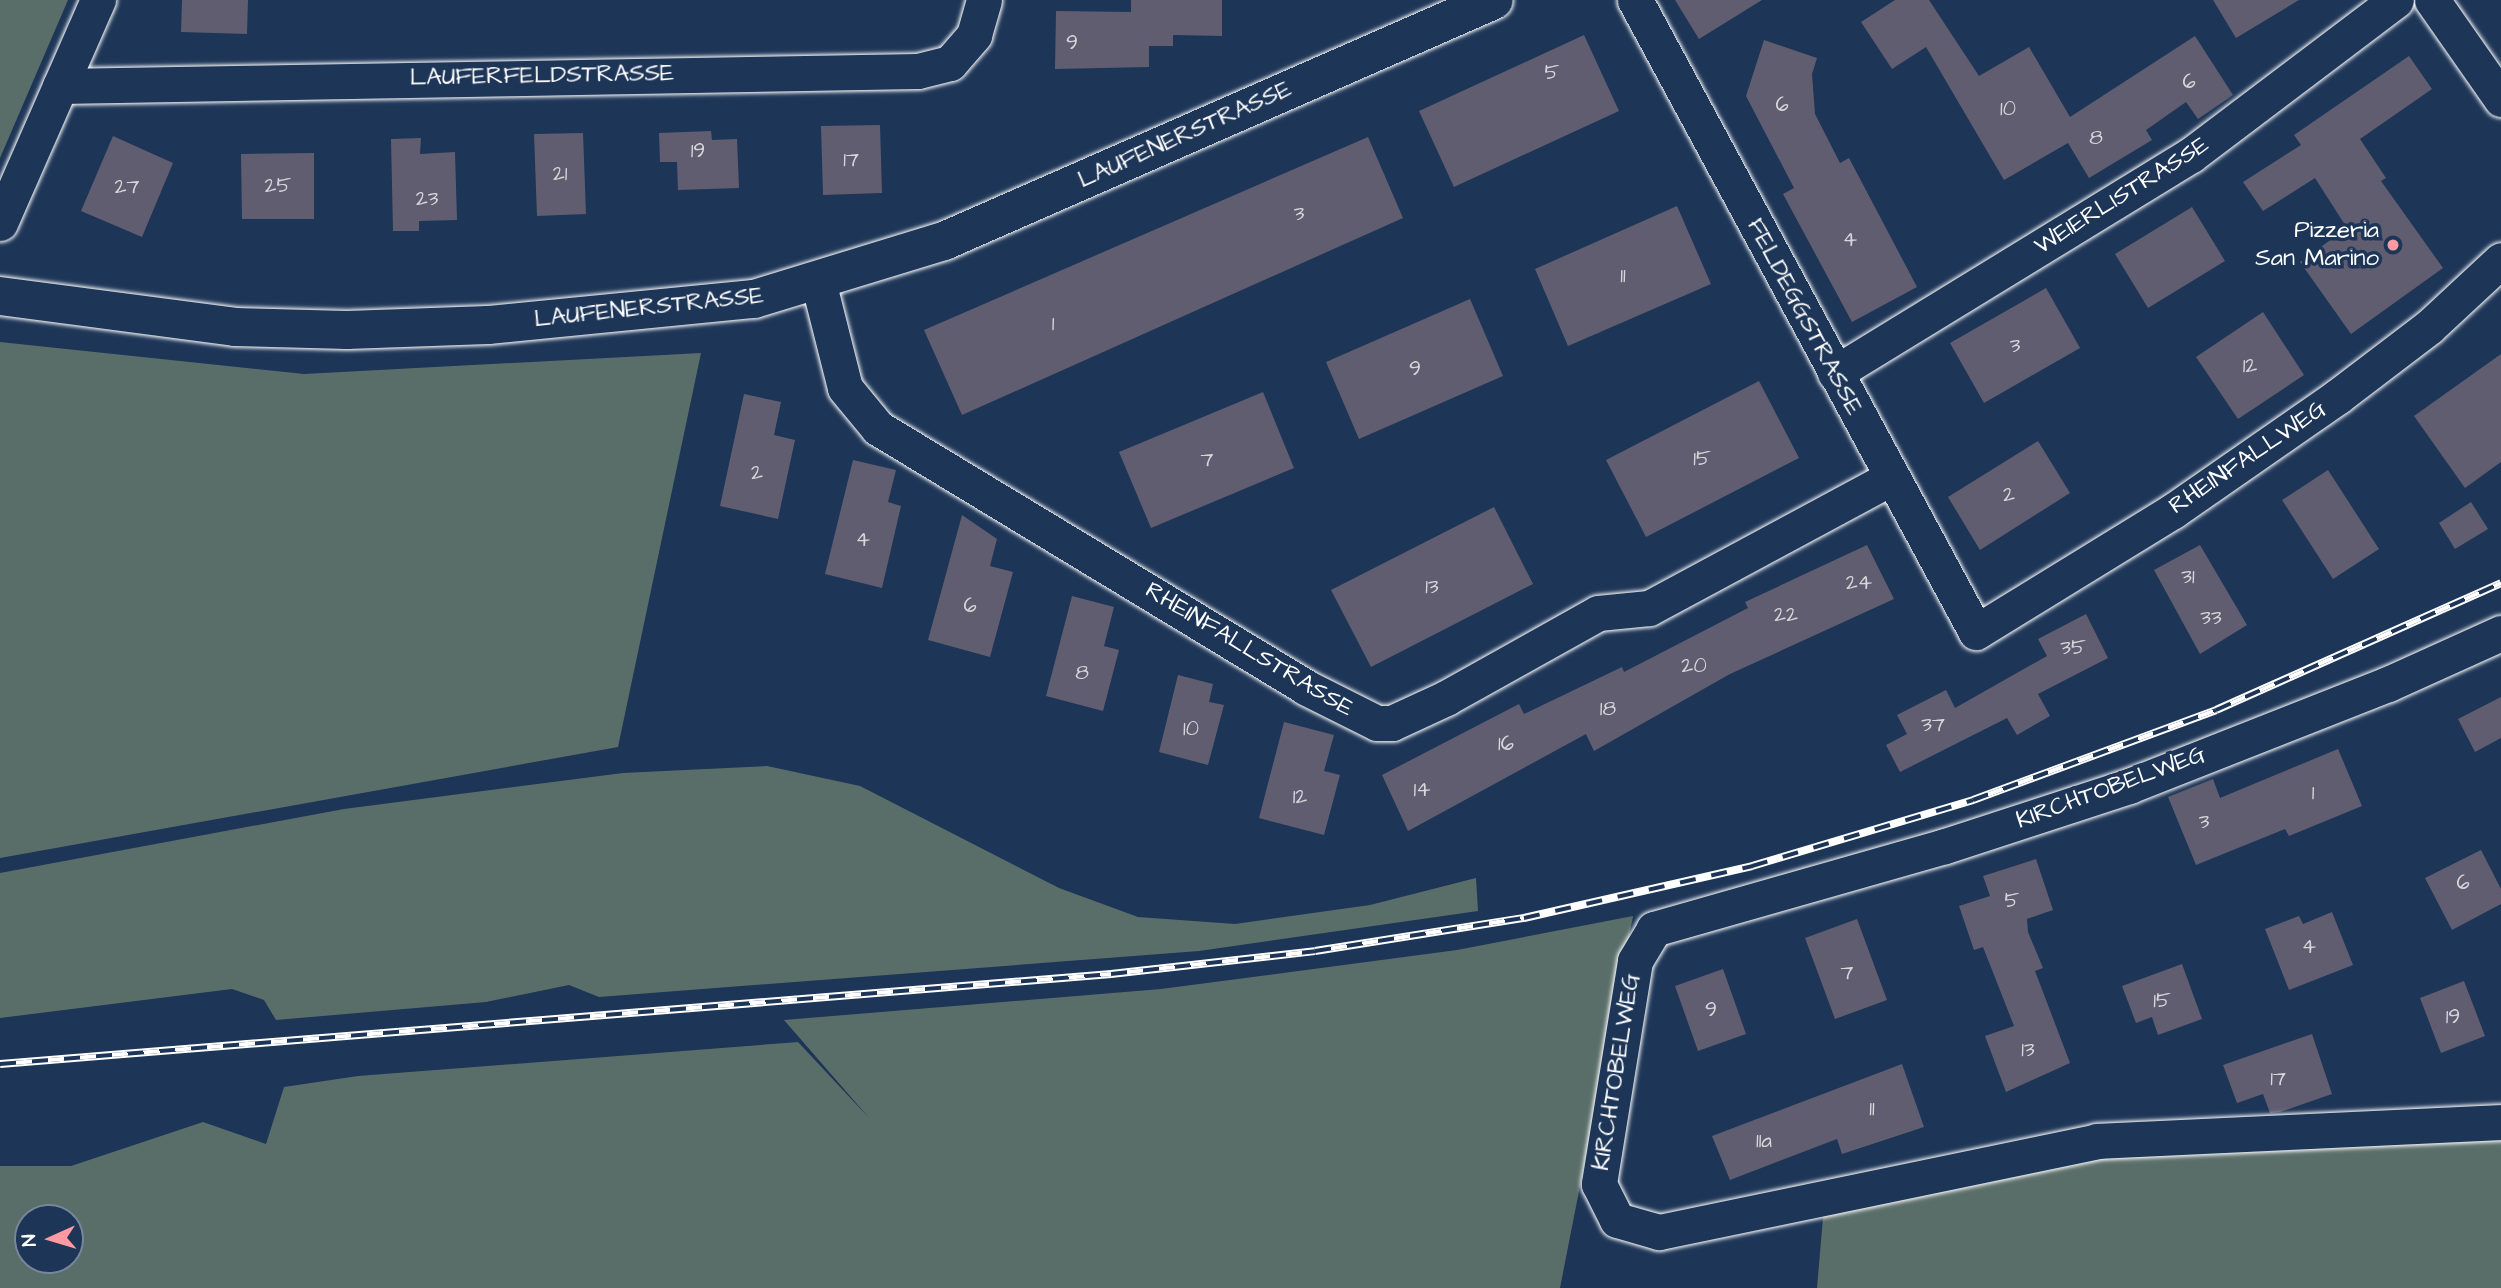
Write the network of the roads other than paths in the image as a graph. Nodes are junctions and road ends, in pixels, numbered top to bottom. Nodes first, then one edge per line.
1 (98, 0) edge
2 (984, 0) edge
3 (1494, 0) edge
4 (1635, 0) edge
5 (2396, 0) edge
6 (2432, 0) edge
7 (60, 86) junction
8 (2501, 99) edge
9 (0, 223) edge
10 (2501, 260) edge
11 (818, 281) junction
12 (0, 296) edge
13 (1835, 373) junction
14 (1890, 478) junction
15 (1976, 632) joint
16 (2501, 633) edge
17 (2501, 1122) edge

1 - 7 street
2 - 7 street, LAUFERFELDSTRASSE
3 - 11 street, LAUFENERSTRASSE
4 - 13 street, FELDEGGSTRASSE
5 - 13 street, WEIERLISTRASSE
6 - 8 street
7 - 9 street
10 - 15 street, RHEINFALLWEG
11 - 12 street, LAUFENERSTRASSE
11 - 14 street, RHEINFALLSTRASSE
13 - 14 street, FELDEGGSTRASSE
14 - 15 street, FELDEGGSTRASSE
16 - 17 street, KIRCHTOBELWEG

